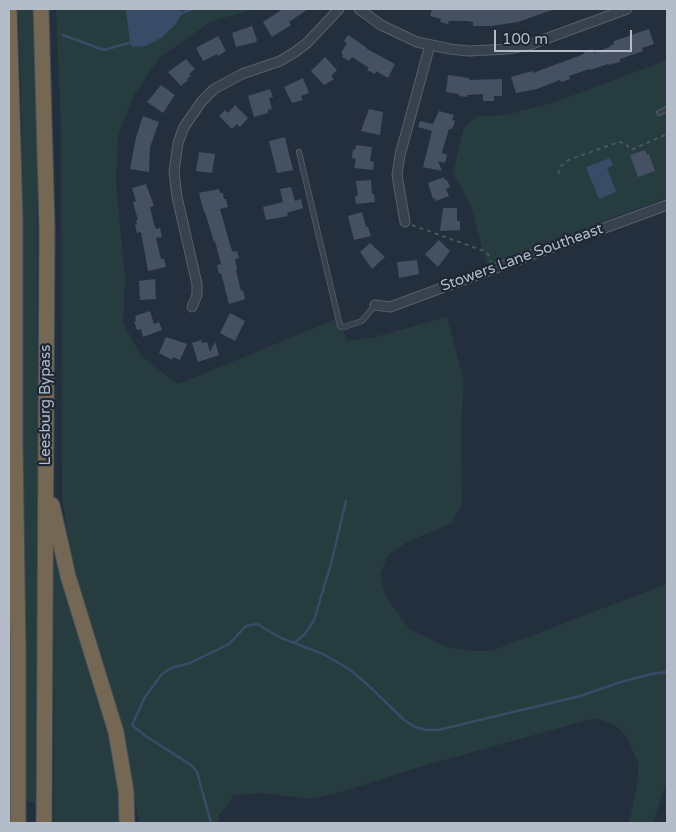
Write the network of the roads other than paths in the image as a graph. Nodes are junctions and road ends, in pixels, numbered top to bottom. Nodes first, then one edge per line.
1 (9, 9) edge
2 (41, 9) edge
3 (340, 9) edge
4 (359, 9) edge
5 (627, 9) edge
6 (430, 45) junction
7 (667, 109) edge
8 (659, 113) dead end
9 (299, 152) dead end
10 (667, 205) edge
11 (405, 222) road end
12 (375, 305) joint
13 (192, 307) dead end
14 (45, 439) junction
15 (15, 441) junction
16 (9, 508) edge
17 (128, 819) edge
18 (18, 823) edge
19 (44, 823) edge

1 - 15 highway, Leesburg Bypass
2 - 14 highway, Leesburg Bypass
3 - 13 street
4 - 6 street
5 - 6 street
6 - 11 street
7 - 8 lane
9 - 12 lane
10 - 12 street, Stowers Lane Southeast
14 - 17 highway
14 - 19 highway, Leesburg Bypass
15 - 16 highway
15 - 18 highway, Leesburg Bypass

